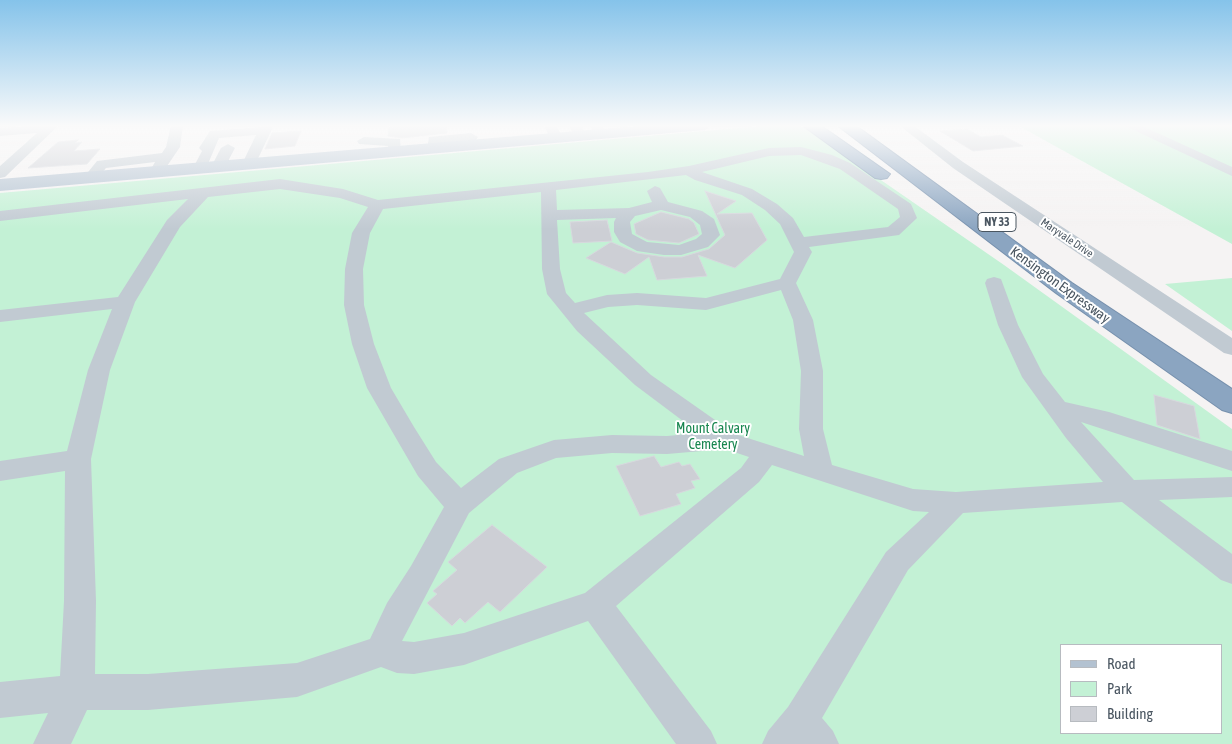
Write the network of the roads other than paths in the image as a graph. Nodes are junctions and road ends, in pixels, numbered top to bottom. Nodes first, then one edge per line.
1 (16, 160) edge
2 (146, 160) edge
3 (165, 160) edge
4 (207, 160) edge
5 (222, 160) edge
6 (251, 160) edge
7 (279, 160) edge
8 (735, 160) edge
9 (831, 160) edge
10 (862, 160) edge
11 (899, 160) edge
12 (905, 160) edge
13 (951, 160) edge
14 (1207, 160) edge
15 (249, 164) junction
16 (218, 167) junction
17 (689, 170) junction
18 (1230, 170) edge
19 (156, 172) junction
20 (0, 174) edge
21 (94, 174) junction
22 (648, 176) junction
23 (202, 180) junction
24 (0, 185) edge
25 (548, 186) junction
26 (377, 205) junction
27 (661, 205) junction
28 (629, 212) junction
29 (551, 215) junction
30 (0, 216) edge
31 (798, 242) junction
32 (787, 283) junction
33 (994, 283) dead end
34 (1064, 288) junction
35 (125, 302) junction
36 (570, 311) junction
37 (0, 316) edge
38 (1232, 348) edge
39 (1232, 380) edge
40 (1232, 403) edge
41 (1056, 408) junction
42 (726, 440) junction
43 (766, 454) junction
44 (78, 459) junction
45 (1232, 461) edge
46 (0, 470) edge
47 (820, 472) junction
48 (1232, 487) edge
49 (1128, 490) junction
50 (956, 503) junction
51 (458, 505) junction
52 (1232, 571) edge
53 (595, 604) junction
54 (381, 651) junction
55 (77, 692) junction
56 (0, 700) edge
57 (801, 736) edge
58 (52, 744) edge
59 (698, 744) edge

1 - 20 street
2 - 21 street
3 - 19 street
4 - 23 street
5 - 16 street
6 - 15 street
7 - 15 main road
8 - 17 street
9 - 31 street
10 - 34 highway
11 - 34 highway, Kensington Expressway / NY 33
12 - 39 highway, Kensington Expressway / NY 33
13 - 38 street, Maryvale Drive
14 - 18 street
15 - 16 main road
16 - 23 main road
17 - 22 street
17 - 31 street
19 - 21 main road
19 - 23 main road
21 - 24 main road
22 - 25 street
22 - 27 street
23 - 26 street
23 - 30 street
23 - 35 street
25 - 26 street
25 - 29 street
26 - 51 street
27 - 28 street
27 - 28 street
28 - 29 street
29 - 36 street
31 - 32 street
32 - 36 street
32 - 47 street
33 - 41 street
34 - 40 highway, Kensington Expressway / NY 33
35 - 37 street
35 - 44 street
36 - 42 street
41 - 45 street
41 - 49 street
42 - 43 street
42 - 51 street
43 - 47 street
43 - 53 street
44 - 46 street
44 - 55 street
47 - 50 street
48 - 49 street
49 - 50 street
49 - 52 street
50 - 57 street
51 - 54 street
53 - 54 street
53 - 59 street
54 - 55 street
55 - 56 street
55 - 58 street

